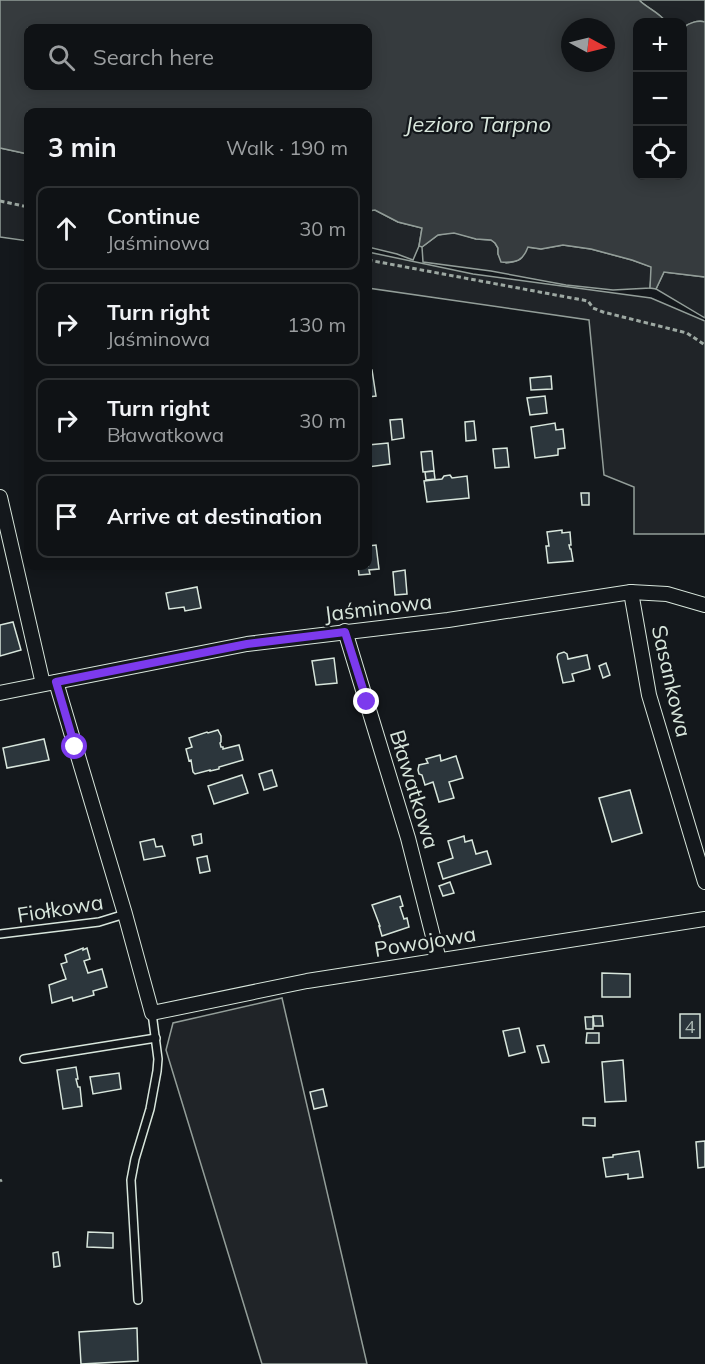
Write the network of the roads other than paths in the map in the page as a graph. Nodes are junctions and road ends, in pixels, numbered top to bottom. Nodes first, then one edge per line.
1 (0, 497) edge
2 (631, 592) junction
3 (705, 605) edge
4 (345, 632) junction
5 (50, 683) junction
6 (0, 693) edge
7 (705, 882) edge
8 (125, 914) junction
9 (705, 919) edge
10 (0, 934) edge
11 (439, 960) junction
12 (152, 1013) junction
13 (156, 1038) junction
14 (24, 1059) dead end
15 (138, 1300) dead end

1 - 5 street
2 - 3 street, Jaśminowa
2 - 4 street, Jaśminowa
2 - 7 street, Sasankowa
4 - 5 street, Jaśminowa
4 - 11 street, Bławatkowa
5 - 6 street, Jaśminowa
5 - 8 street
8 - 10 lane, Fiołkowa
8 - 12 street
9 - 11 street, Powojowa
11 - 12 street, Powojowa
12 - 13 lane
13 - 14 lane
13 - 15 lane

